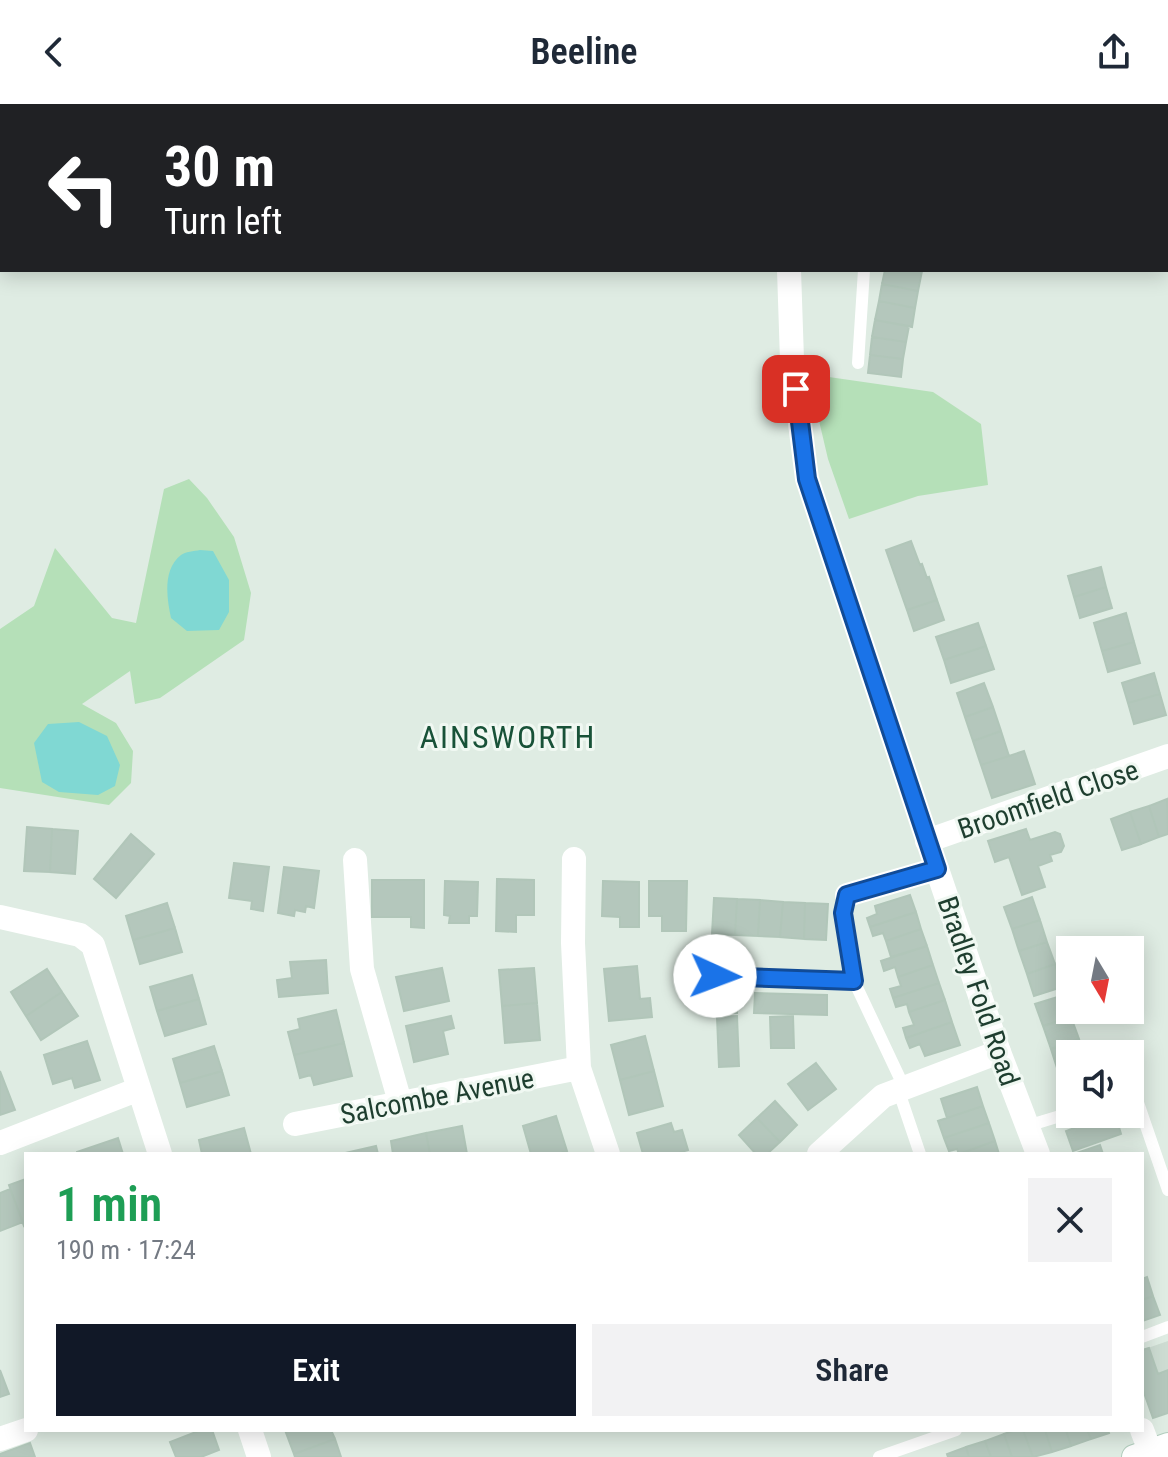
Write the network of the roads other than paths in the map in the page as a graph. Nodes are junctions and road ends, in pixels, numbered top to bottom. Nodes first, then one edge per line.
1 (789, 272) edge
2 (864, 272) edge
3 (858, 363) dead end
4 (1168, 756) edge
5 (927, 841) junction
6 (574, 859) dead end
7 (355, 860) dead end
8 (937, 869) junction
9 (847, 895) joint
10 (0, 917) edge
11 (715, 976) dead end
12 (854, 981) junction
13 (999, 1052) junction
14 (579, 1068) junction
15 (901, 1088) junction
16 (139, 1089) junction
17 (400, 1102) junction
18 (1056, 1117) edge
19 (1144, 1120) edge
20 (295, 1123) dead end
21 (1027, 1126) junction
22 (0, 1143) edge
23 (159, 1152) edge
24 (607, 1152) edge
25 (821, 1152) edge
26 (919, 1152) edge
27 (1037, 1152) edge
28 (1168, 1190) edge
29 (1168, 1327) edge
30 (1144, 1336) edge
31 (24, 1431) edge
32 (251, 1432) edge
33 (950, 1432) edge
34 (0, 1439) edge
35 (259, 1457) edge
36 (879, 1457) edge

1 - 5 street, Bradley Fold Road
2 - 3 lane
4 - 5 street, Broomfield Close
5 - 8 street, Bradley Fold Road
6 - 14 street
7 - 17 street
8 - 9 street
8 - 13 street, Bradley Fold Road
9 - 12 lane
10 - 16 street
11 - 12 lane
12 - 15 lane
13 - 15 street
13 - 21 street, Bradley Fold Road
14 - 17 street, Salcombe Avenue
14 - 24 street
15 - 25 street
15 - 26 lane
16 - 22 street
16 - 23 street
17 - 20 street, Salcombe Avenue
18 - 21 lane
19 - 28 lane
21 - 27 street, Bradley Fold Road
29 - 30 lane
31 - 34 street
32 - 35 street
33 - 36 lane

